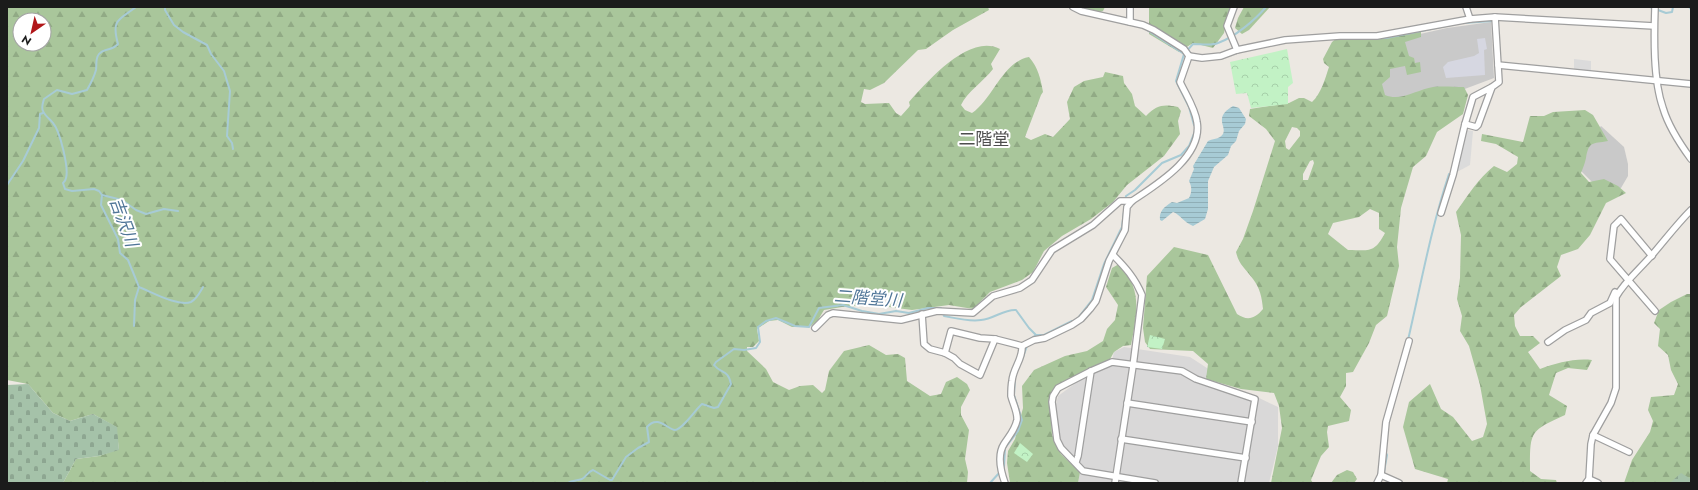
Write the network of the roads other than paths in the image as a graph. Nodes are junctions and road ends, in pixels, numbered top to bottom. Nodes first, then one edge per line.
1 (1073, 7) edge
2 (1130, 7) edge
3 (1234, 7) edge
4 (1466, 7) edge
5 (1655, 7) edge
6 (1495, 17) junction
7 (1470, 19) junction
8 (1130, 22) junction
9 (1654, 26) junction
10 (1237, 50) junction
11 (1189, 56) junction
12 (1498, 65) junction
13 (1657, 81) junction
14 (1691, 84) edge
15 (1492, 87) junction
16 (1465, 124) junction
17 (1691, 158) edge
18 (1132, 201) junction
19 (1691, 210) edge
20 (1441, 213) dead end
21 (1113, 255) junction
22 (1652, 256) junction
23 (1629, 280) junction
24 (1622, 286) junction
25 (1655, 311) dead end
26 (922, 314) junction
27 (815, 328) dead end
28 (995, 339) junction
29 (1409, 341) dead end
30 (1548, 342) dead end
31 (1026, 344) junction
32 (945, 353) junction
33 (1133, 366) junction
34 (1091, 371) junction
35 (1127, 403) junction
36 (1252, 422) junction
37 (1593, 435) junction
38 (1121, 439) junction
39 (1629, 452) dead end
40 (1246, 458) junction
41 (1076, 462) junction
42 (1381, 475) junction
43 (1115, 480) edge
44 (1587, 481) edge
45 (1005, 483) edge
46 (1155, 483) edge
47 (1242, 483) edge
48 (1377, 483) edge
49 (1399, 483) edge
50 (1598, 483) edge

1 - 8 street
2 - 8 street
3 - 10 street
4 - 7 street
5 - 9 street
6 - 7 street
6 - 9 street
6 - 12 street
7 - 10 street
8 - 11 street
9 - 13 street
10 - 11 street
11 - 18 street
12 - 13 street
12 - 15 street
13 - 14 street
13 - 17 street
15 - 16 street
15 - 16 street
16 - 20 street
18 - 21 street
18 - 26 street
19 - 22 street
21 - 31 street
21 - 33 street
22 - 23 street
22 - 23 street
23 - 24 street
23 - 25 street
24 - 30 street
24 - 37 street
26 - 27 street
26 - 32 street
28 - 31 street
28 - 32 street
28 - 32 street
29 - 42 street
31 - 45 street
33 - 34 street
33 - 35 street
33 - 36 street
34 - 41 street
34 - 41 street
35 - 36 street
35 - 38 street
36 - 40 street
37 - 39 street
37 - 44 street
38 - 40 street
38 - 43 street
40 - 47 street
41 - 43 street
42 - 48 street
42 - 49 street
43 - 46 street
44 - 50 street

